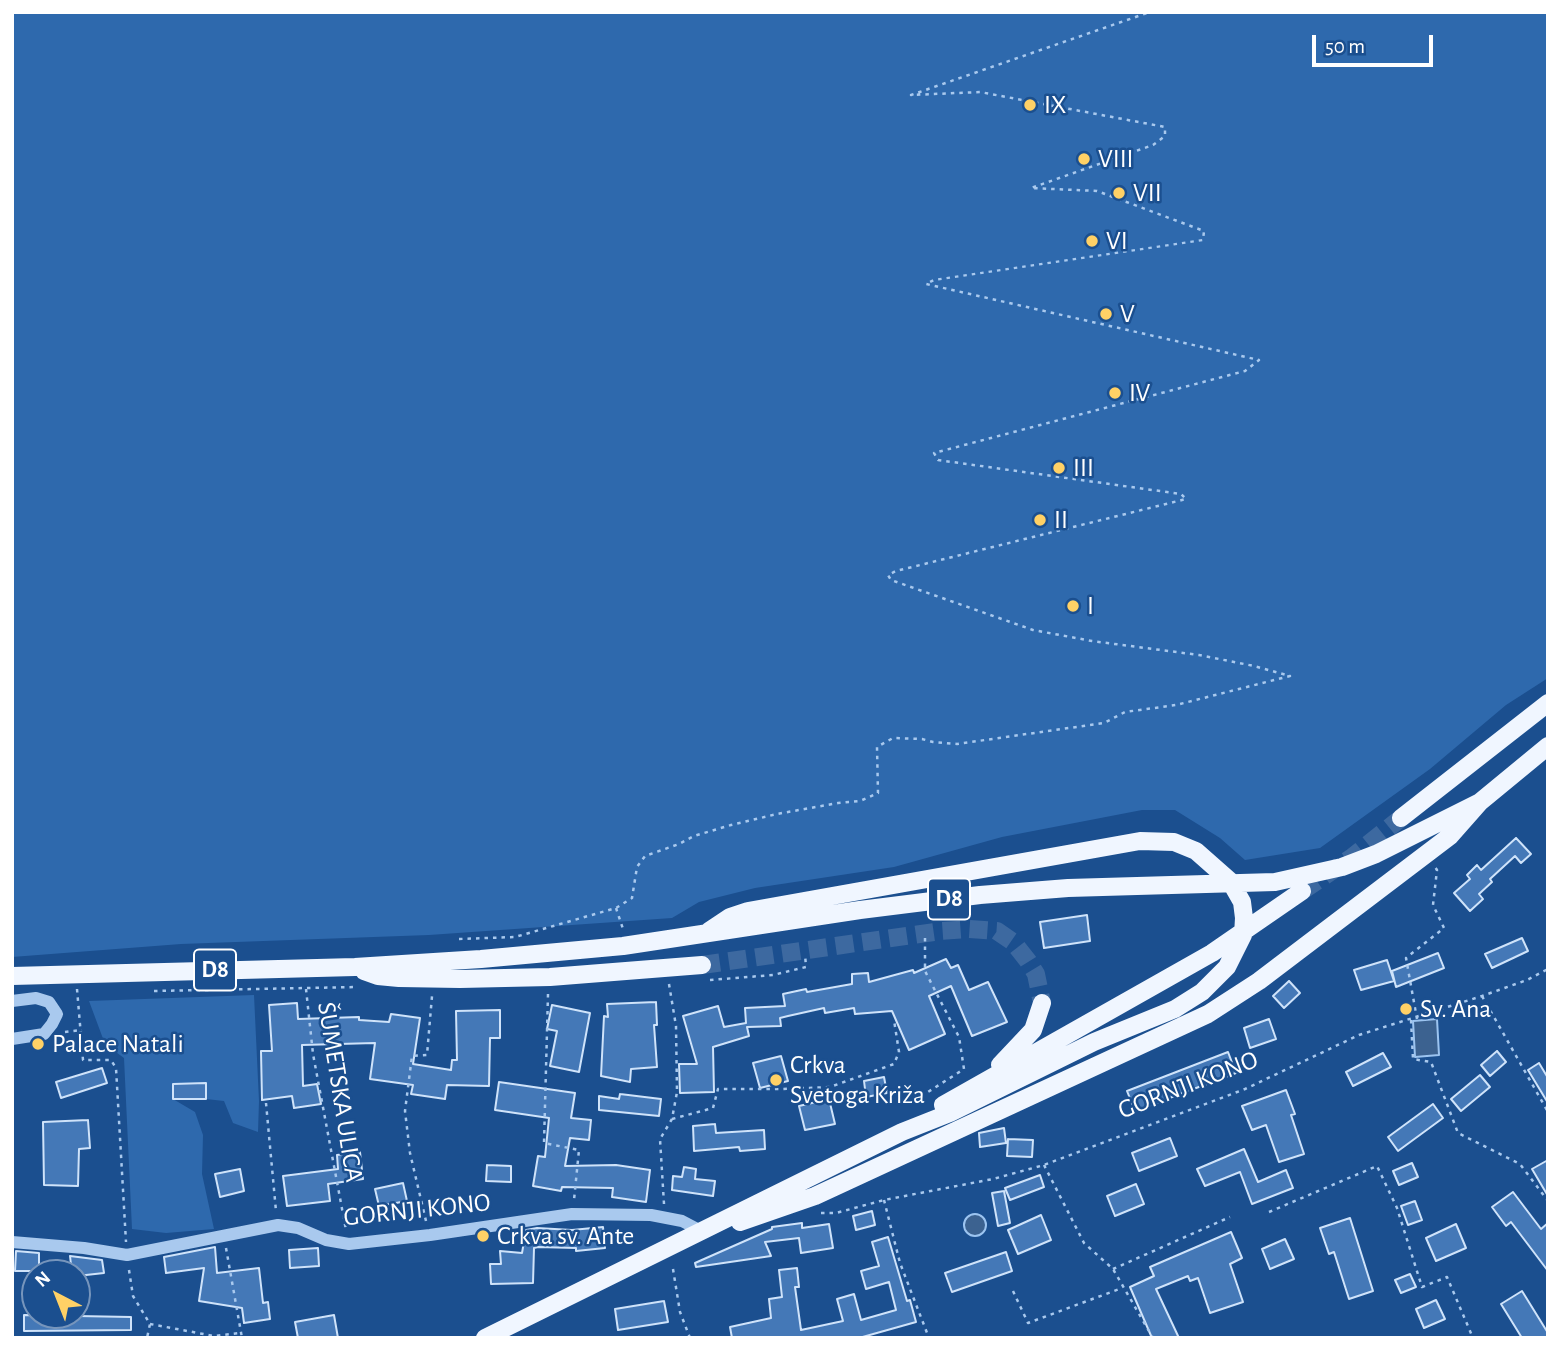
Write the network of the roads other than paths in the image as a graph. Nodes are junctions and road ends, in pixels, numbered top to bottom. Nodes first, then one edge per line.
1 (1548, 703) edge
2 (1548, 746) edge
3 (1480, 802) junction
4 (1401, 818) tunnel mouth
5 (1302, 891) tunnel mouth
6 (704, 935) junction
7 (355, 967) junction
8 (702, 973) tunnel mouth
9 (12, 976) edge
10 (12, 1002) edge
11 (1042, 1003) tunnel mouth
12 (12, 1039) edge
13 (990, 1076) junction
14 (902, 1132) junction
15 (703, 1232) junction
16 (12, 1242) edge
17 (485, 1338) edge

1 - 4 main road
2 - 3 main road, D8
3 - 6 main road, D8
3 - 15 main road
5 - 13 main road
6 - 7 main road, D8
6 - 14 main road
7 - 8 main road
7 - 9 main road, D8
10 - 12 lane
11 - 13 main road
13 - 14 main road
14 - 15 main road
15 - 16 lane, GORNJI KONO
15 - 17 main road

